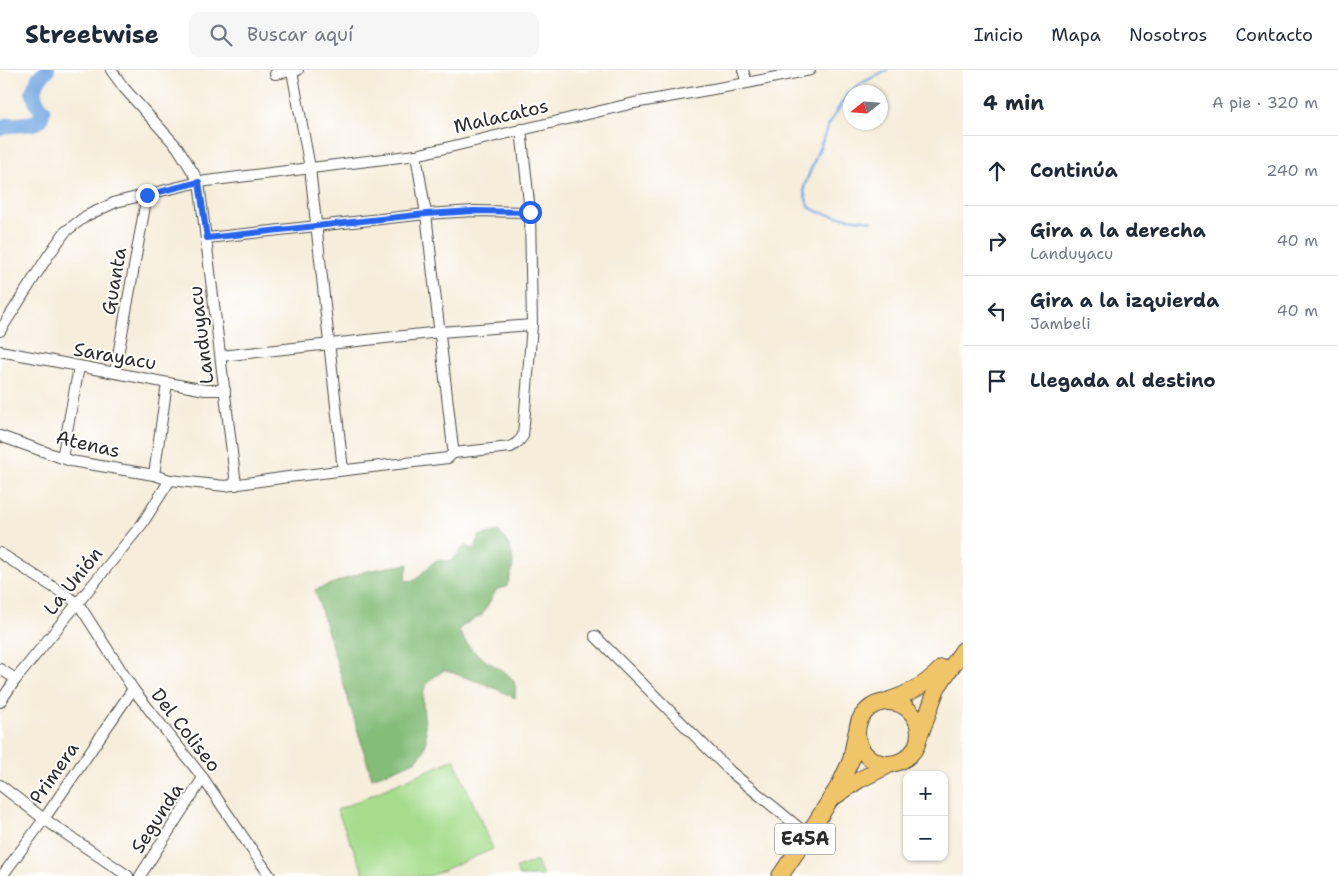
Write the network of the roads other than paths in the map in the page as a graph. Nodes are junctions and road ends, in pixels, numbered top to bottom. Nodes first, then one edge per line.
1 (111, 70) edge
2 (295, 70) edge
3 (743, 70) edge
4 (810, 70) edge
5 (275, 74) dead end
6 (747, 83) junction
7 (521, 129) junction
8 (416, 155) junction
9 (310, 168) junction
10 (199, 182) junction
11 (147, 195) junction
12 (530, 212) junction
13 (426, 214) junction
14 (317, 225) junction
15 (207, 238) junction
16 (532, 325) junction
17 (0, 331) edge
18 (440, 332) junction
19 (330, 344) junction
20 (0, 351) edge
21 (221, 356) junction
22 (79, 367) junction
23 (115, 372) junction
24 (167, 383) junction
25 (225, 390) junction
26 (0, 436) edge
27 (453, 453) junction
28 (62, 458) junction
29 (344, 470) junction
30 (154, 475) junction
31 (170, 480) junction
32 (236, 485) junction
33 (0, 553) edge
34 (78, 603) junction
35 (595, 636) dead end
36 (963, 648) edge
37 (0, 669) edge
38 (16, 679) junction
39 (133, 689) junction
40 (886, 701) junction
41 (0, 702) edge
42 (857, 732) junction
43 (919, 740) junction
44 (891, 764) junction
45 (203, 778) junction
46 (0, 785) edge
47 (828, 802) junction
48 (44, 819) junction
49 (808, 835) junction
50 (2, 876) edge
51 (128, 876) edge
52 (140, 876) edge
53 (270, 876) edge
54 (780, 876) edge

1 - 10 street
2 - 5 street
2 - 9 street
3 - 6 street
4 - 6 street, Malacatos
6 - 7 street, Malacatos
7 - 8 street, Malacatos
7 - 12 street, Atenas
8 - 9 street, Malacatos
8 - 13 street
9 - 10 street, Malacatos
9 - 14 street
10 - 11 street, Malacatos
10 - 15 street, Landuyacu
11 - 17 street, Malacatos
11 - 23 street, Guanta
12 - 13 street
12 - 16 street, Atenas
13 - 14 street
13 - 18 street
14 - 15 street
14 - 19 street
15 - 21 street, Landuyacu
16 - 18 street
16 - 27 street, Atenas
18 - 19 street
18 - 27 street
19 - 21 street
19 - 29 street
20 - 22 street, Sarayacu
21 - 25 street, Landuyacu
22 - 23 street, Sarayacu
22 - 28 street
23 - 24 street, Sarayacu
24 - 25 street, Sarayacu
24 - 30 street
25 - 32 street, Landuyacu
26 - 28 street, Atenas
27 - 29 street, Atenas
28 - 30 street, Atenas
29 - 32 street, Atenas
30 - 31 street, Atenas
31 - 32 street, Atenas
31 - 34 street, La Unión
33 - 34 street
34 - 38 street, La Unión
34 - 39 street, Del Coliseo
35 - 49 street
36 - 40 highway
36 - 43 highway
37 - 38 street
38 - 41 street, La Unión
39 - 45 street, Del Coliseo
39 - 48 street, Primera
40 - 42 highway
40 - 43 highway
42 - 44 highway
42 - 47 highway, E45A
43 - 44 highway
44 - 47 highway, E45A
45 - 52 street, Segunda
45 - 53 street, Del Coliseo
46 - 48 street
47 - 49 highway, E45A
48 - 50 street, Primera
48 - 51 street
49 - 54 highway, E45A

